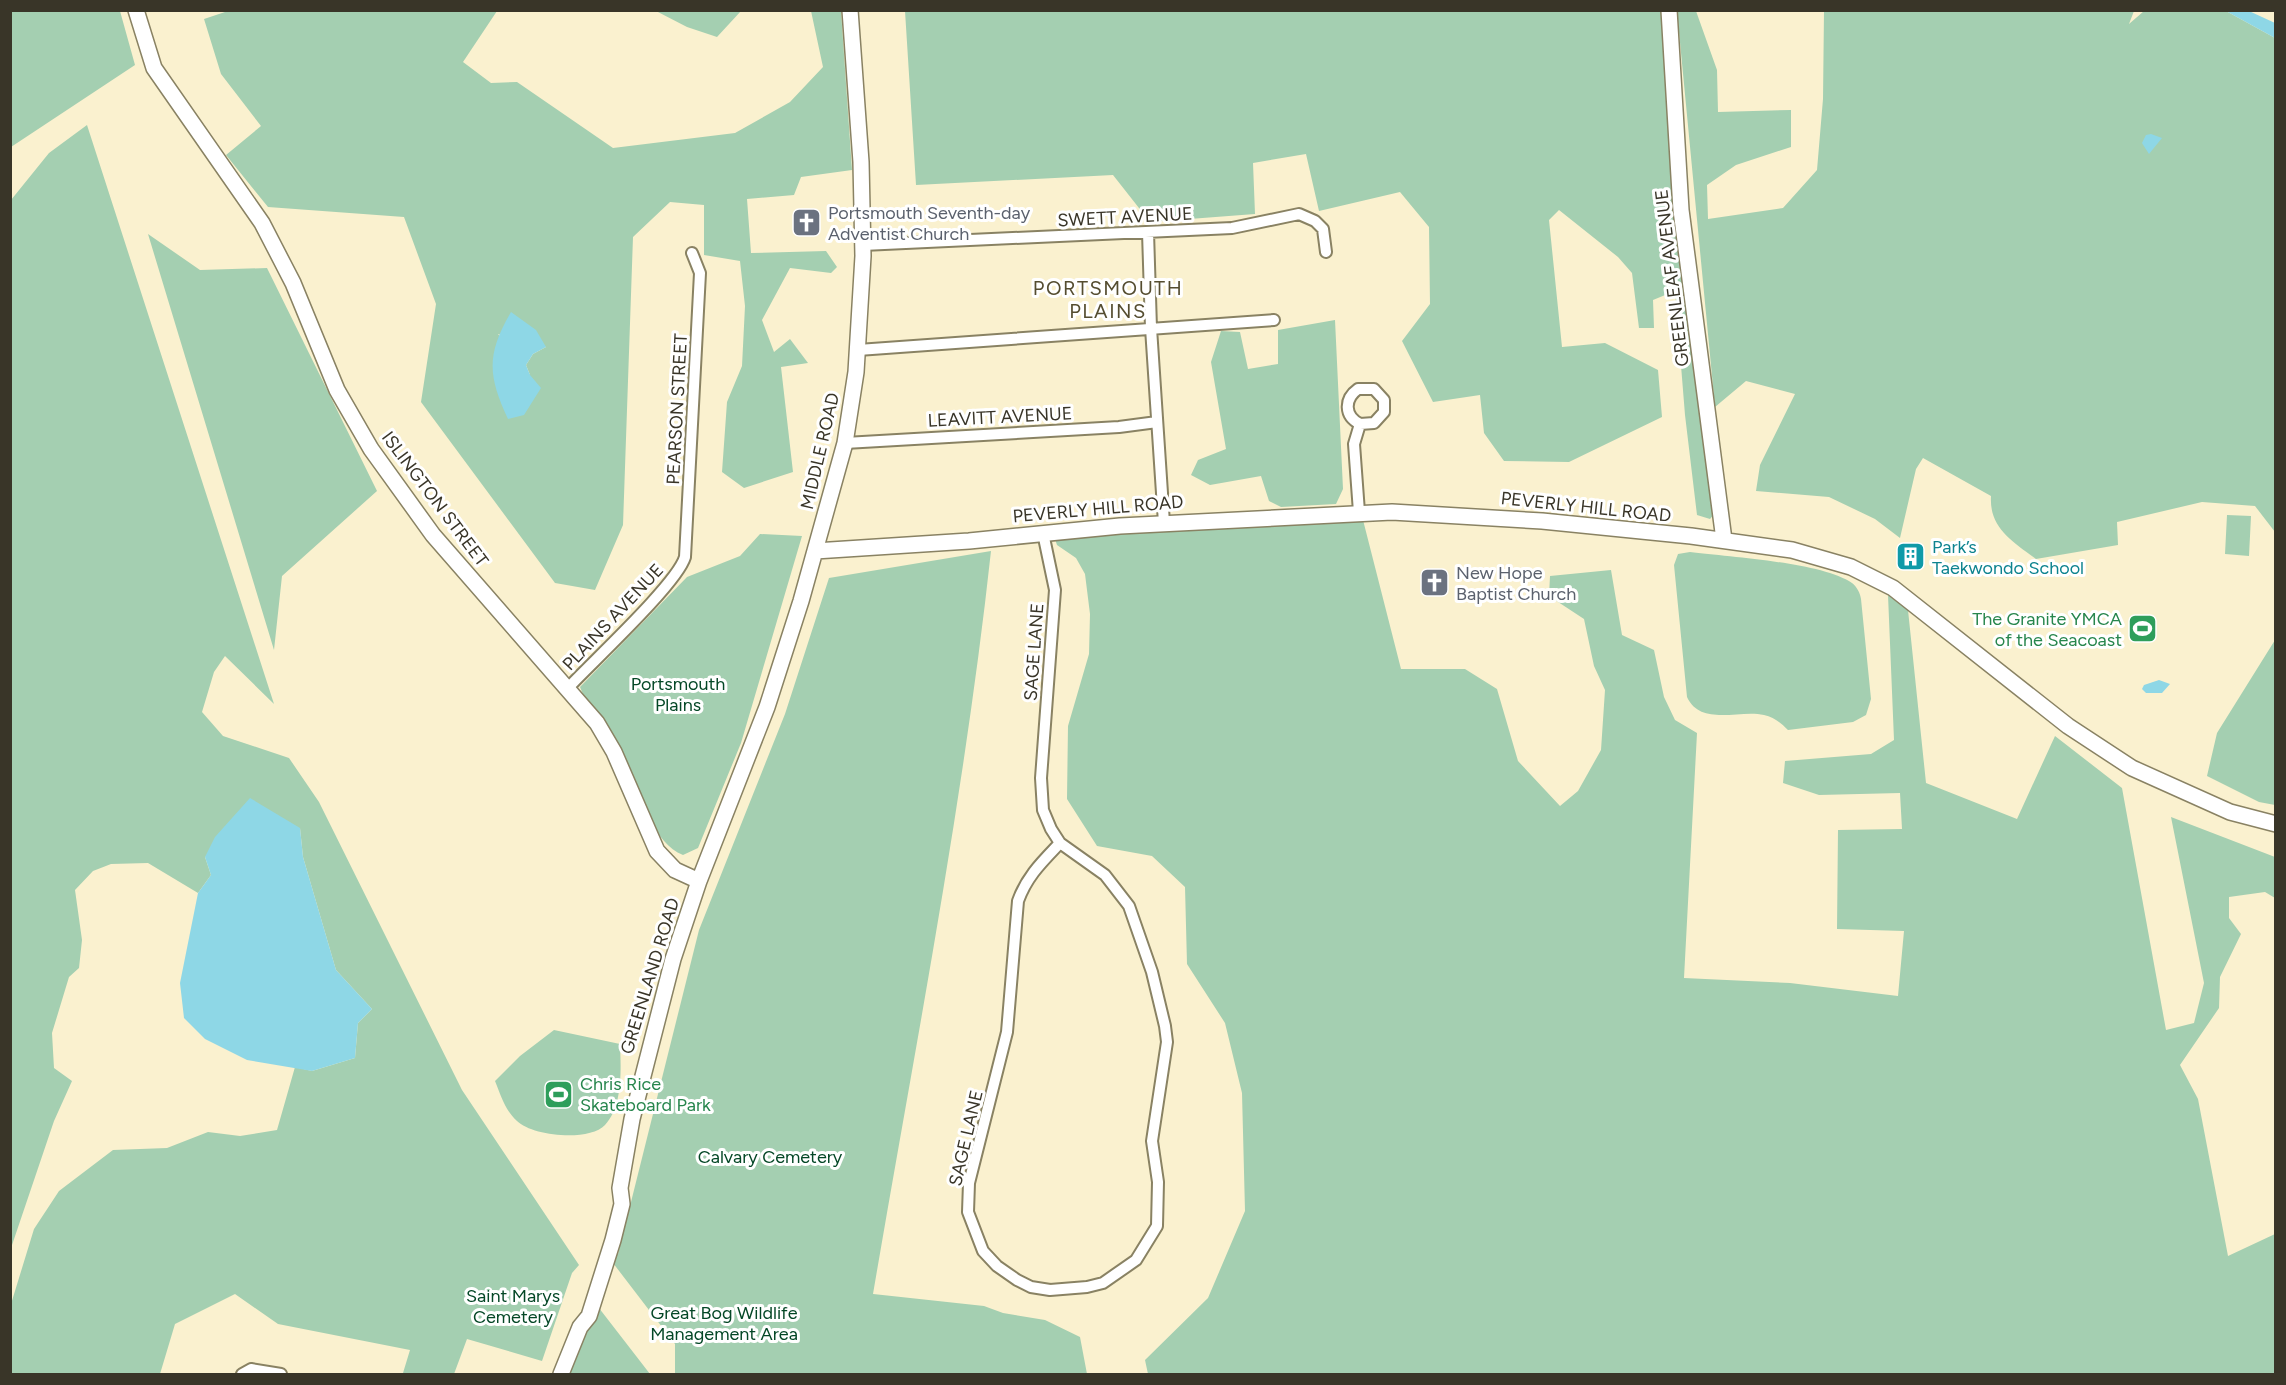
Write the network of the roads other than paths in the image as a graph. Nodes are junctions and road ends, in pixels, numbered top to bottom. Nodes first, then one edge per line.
1 (136, 10) edge
2 (850, 10) edge
3 (1669, 10) edge
4 (1148, 232) junction
5 (862, 245) junction
6 (1326, 252) dead end
7 (692, 253) dead end
8 (1274, 320) dead end
9 (1151, 328) junction
10 (858, 350) junction
11 (1157, 422) junction
12 (1360, 424) dead end
13 (845, 443) junction
14 (1359, 512) junction
15 (1164, 523) junction
16 (1043, 532) junction
17 (1724, 540) junction
18 (815, 551) junction
19 (683, 567) joint
20 (567, 689) junction
21 (2276, 824) edge
22 (1060, 843) junction
23 (699, 881) junction
24 (242, 1374) edge
25 (280, 1374) edge
26 (561, 1374) edge

1 - 20 street, ISLINGTON STREET
2 - 5 street, MIDDLE ROAD
3 - 17 street, GREENLEAF AVENUE
4 - 5 street, SWETT AVENUE
4 - 6 street, SWETT AVENUE
4 - 9 street
5 - 10 street, MIDDLE ROAD
7 - 19 street, PEARSON STREET
8 - 9 street
9 - 10 street
9 - 11 street
10 - 13 street, MIDDLE ROAD
11 - 13 street, LEAVITT AVENUE
11 - 15 street
12 - 14 street
13 - 18 street, MIDDLE ROAD
14 - 15 street, PEVERLY HILL ROAD
14 - 17 street, PEVERLY HILL ROAD
15 - 16 street, PEVERLY HILL ROAD
16 - 18 street, PEVERLY HILL ROAD
16 - 22 street, SAGE LANE
17 - 21 street, PEVERLY HILL ROAD
18 - 23 street, MIDDLE ROAD
19 - 20 street, PLAINS AVENUE
20 - 23 street, ISLINGTON STREET
22 - 22 street, SAGE LANE
23 - 26 street, GREENLAND ROAD
24 - 25 street

